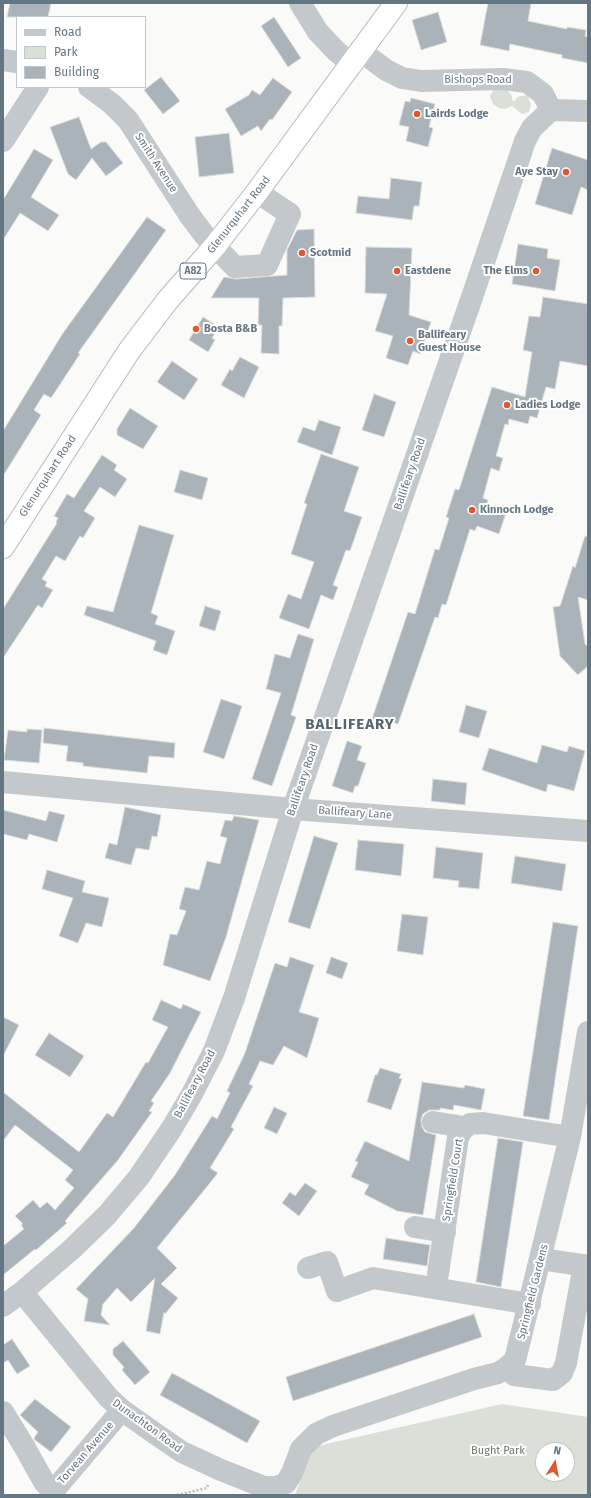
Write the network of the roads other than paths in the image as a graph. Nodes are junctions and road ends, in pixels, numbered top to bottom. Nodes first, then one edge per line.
1 (300, 3) edge
2 (396, 3) edge
3 (357, 58) junction
4 (3, 60) edge
5 (16, 62) edge
6 (37, 88) edge
7 (89, 88) edge
8 (551, 110) junction
9 (588, 111) edge
10 (3, 142) edge
11 (257, 192) junction
12 (215, 246) junction
13 (3, 548) edge
14 (3, 782) edge
15 (293, 808) junction
16 (588, 832) edge
17 (588, 1032) edge
18 (432, 1122) dead end
19 (463, 1129) junction
20 (570, 1137) junction
21 (415, 1227) dead end
22 (445, 1232) junction
23 (541, 1259) junction
24 (586, 1265) edge
25 (308, 1268) dead end
26 (438, 1274) dead end
27 (22, 1292) junction
28 (530, 1304) junction
29 (3, 1306) edge
30 (506, 1368) junction
31 (122, 1410) junction
32 (3, 1412) edge
33 (51, 1493) edge

1 - 3 street, Bishops Road
2 - 3 highway, Glenurquhart Road / A82
3 - 8 street, Bishops Road
3 - 11 highway, Glenurquhart Road / A82
4 - 5 street
6 - 10 street
7 - 12 street, Smith Avenue
8 - 9 street
8 - 15 street, Ballifeary Road
11 - 12 highway, Glenurquhart Road / A82
11 - 12 street, Smith Avenue
12 - 13 highway, Glenurquhart Road / A82
14 - 15 street, Ballifeary Lane
15 - 16 street, Ballifeary Lane
15 - 27 street, Ballifeary Road
17 - 20 street, Springfield Gardens
18 - 19 street, Springfield Court
19 - 20 street, Springfield Court
19 - 22 street, Springfield Court
20 - 23 street, Springfield Gardens
21 - 22 street, Springfield Court
22 - 26 street, Springfield Court
23 - 24 street
23 - 28 street, Springfield Gardens
24 - 30 street
25 - 28 street
27 - 29 street, Ballifeary Road
27 - 31 street, Dunachton Road
28 - 30 street, Springfield Gardens
30 - 31 street, Dunachton Road
31 - 33 street, Torvean Avenue
32 - 33 street

